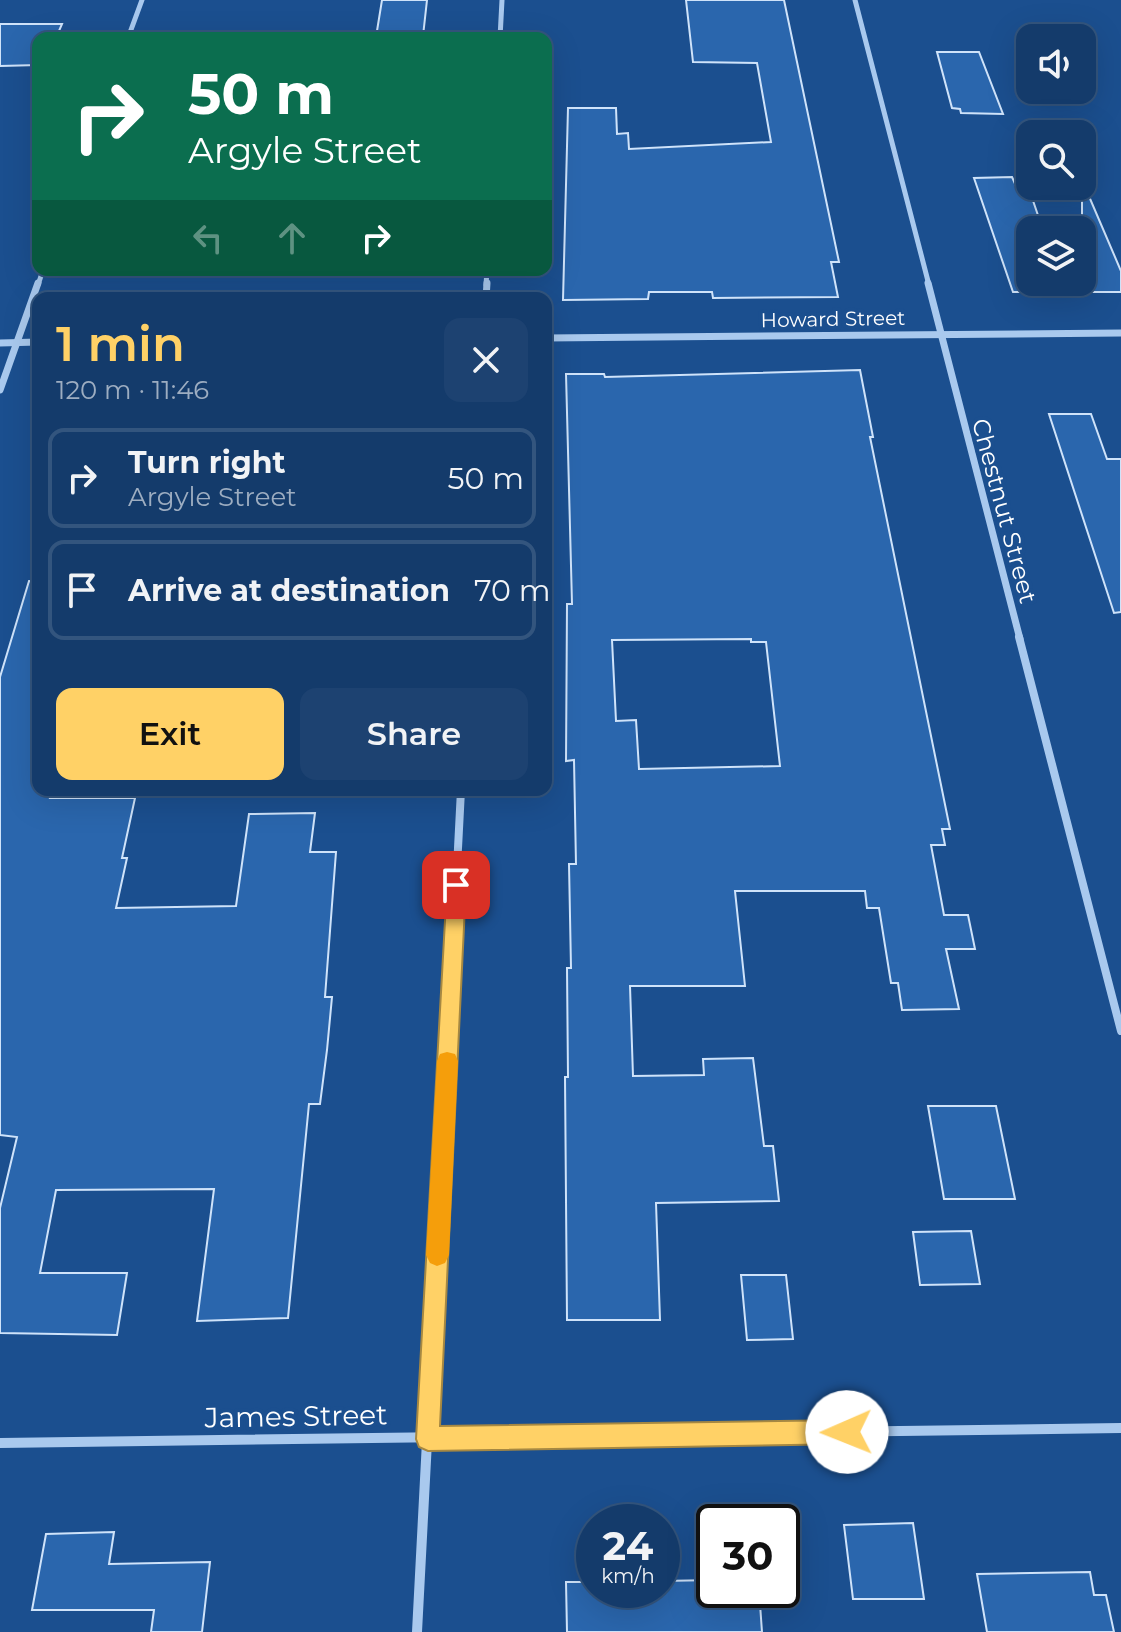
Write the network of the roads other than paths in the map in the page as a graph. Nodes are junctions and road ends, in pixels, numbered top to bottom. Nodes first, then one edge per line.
1 (142, 0) edge
2 (502, 0) edge
3 (855, 0) edge
4 (130, 32) edge
5 (500, 32) edge
6 (32, 300) edge
7 (1121, 333) edge
8 (941, 334) junction
9 (552, 338) edge
10 (17, 342) junction
11 (32, 342) edge
12 (0, 343) edge
13 (0, 390) edge
14 (461, 796) edge
15 (1121, 1031) edge
16 (1121, 1428) edge
17 (428, 1439) junction
18 (0, 1443) edge
19 (417, 1632) edge

1 - 4 street
2 - 5 street
3 - 8 street, Chestnut Street
6 - 10 street
7 - 8 street, Howard Street
8 - 9 street, Howard Street
8 - 15 street, Chestnut Street
10 - 11 street
10 - 12 street
10 - 13 street
14 - 17 street
16 - 17 street, James Street
17 - 18 street, James Street
17 - 19 street

